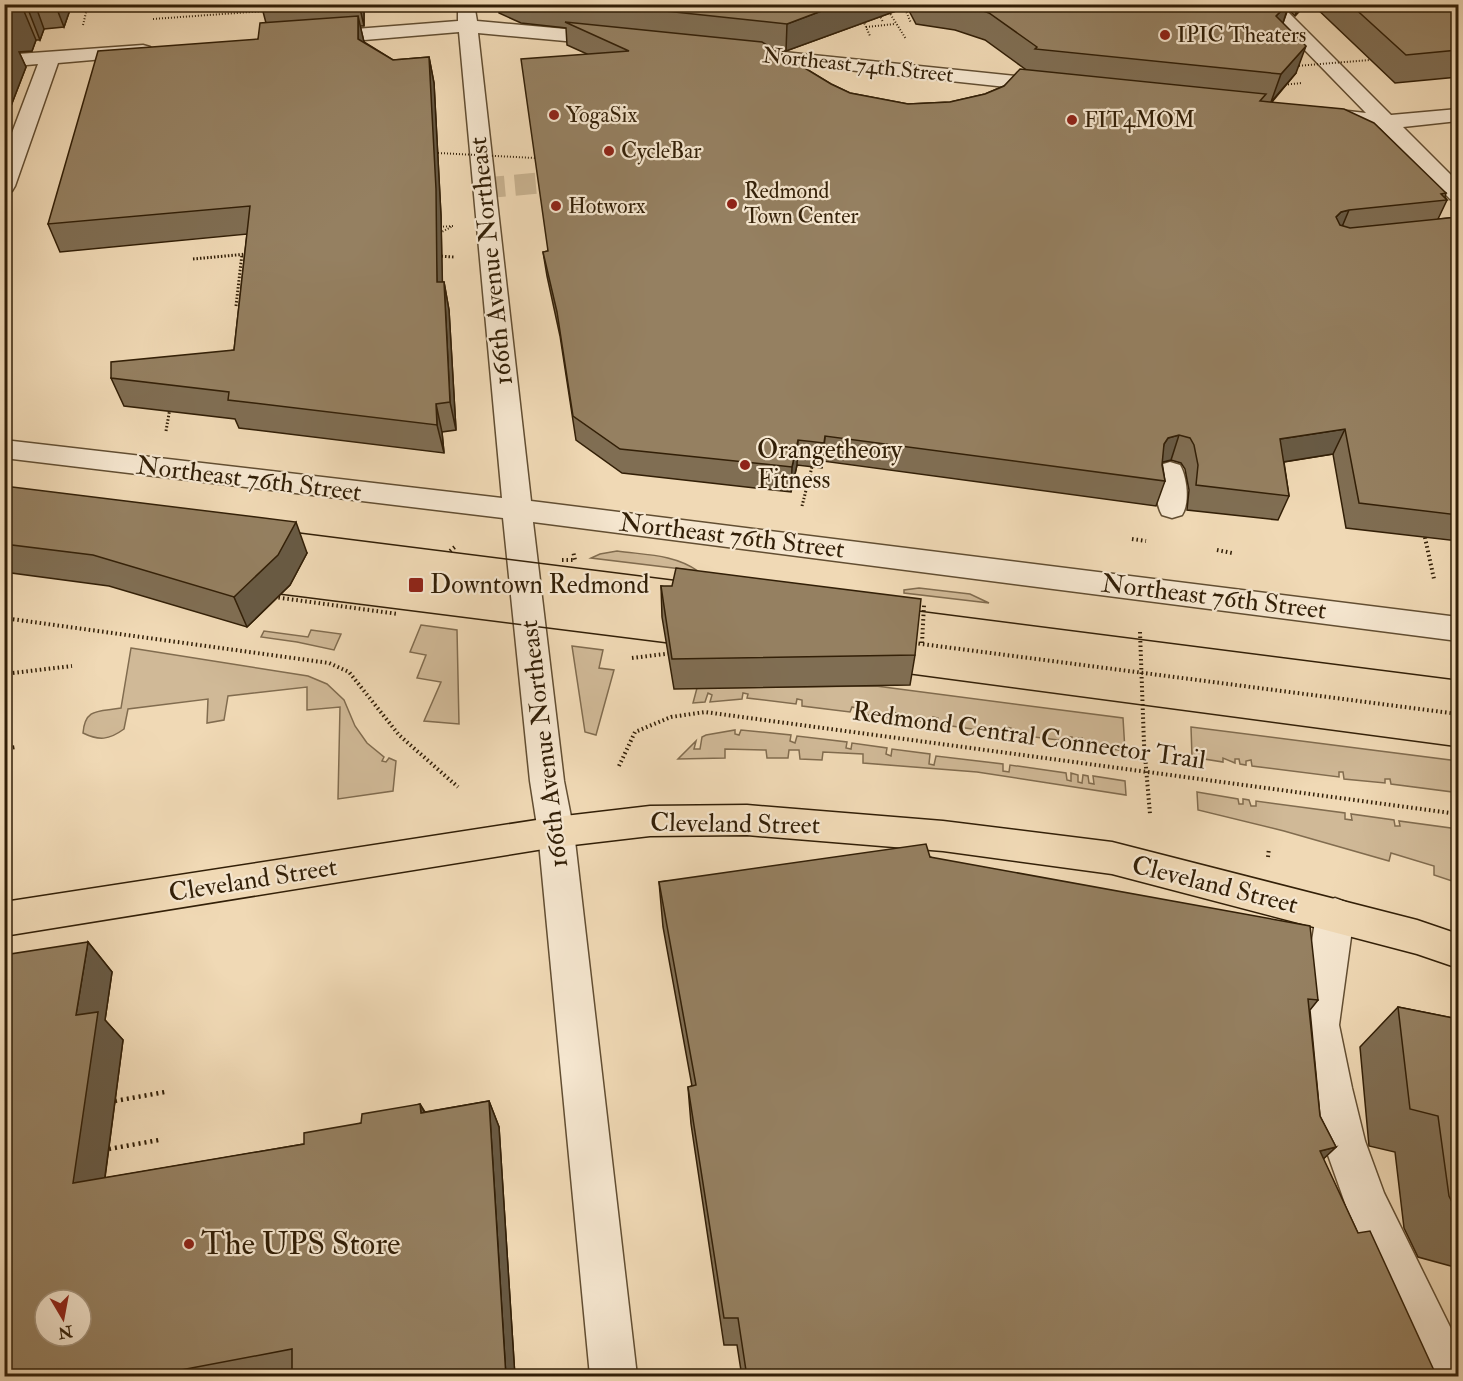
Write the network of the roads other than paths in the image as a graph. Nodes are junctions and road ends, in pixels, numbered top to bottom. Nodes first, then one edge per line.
1 (1269, 4) edge
2 (467, 15) edge
3 (295, 39) edge
4 (628, 41) edge
5 (156, 50) edge
6 (722, 51) edge
7 (50, 58) junction
8 (4, 61) edge
9 (1072, 88) edge
10 (1296, 111) edge
11 (1458, 116) edge
12 (1386, 122) junction
13 (4, 186) edge
14 (1458, 194) edge
15 (4, 449) edge
16 (1170, 472) dead end
17 (1172, 508) dead end
18 (517, 510) junction
19 (1458, 629) edge
20 (556, 832) junction
21 (1335, 915) junction
22 (4, 919) edge
23 (1458, 951) edge
24 (614, 1377) edge
25 (1450, 1377) edge

1 - 12 street
2 - 3 street
2 - 4 street
2 - 18 street, 166th Avenue Northeast
5 - 7 street
6 - 9 street, Northeast 74th Street
7 - 8 street
7 - 13 street
10 - 12 street
11 - 12 street
12 - 14 street
15 - 18 street, Northeast 76th Street
16 - 17 street
18 - 19 street, Northeast 76th Street
18 - 20 street, 166th Avenue Northeast
20 - 21 main road, Cleveland Street
20 - 22 main road, Cleveland Street
20 - 24 street, 166th Avenue Northeast
21 - 23 main road, Cleveland Street
21 - 25 street

